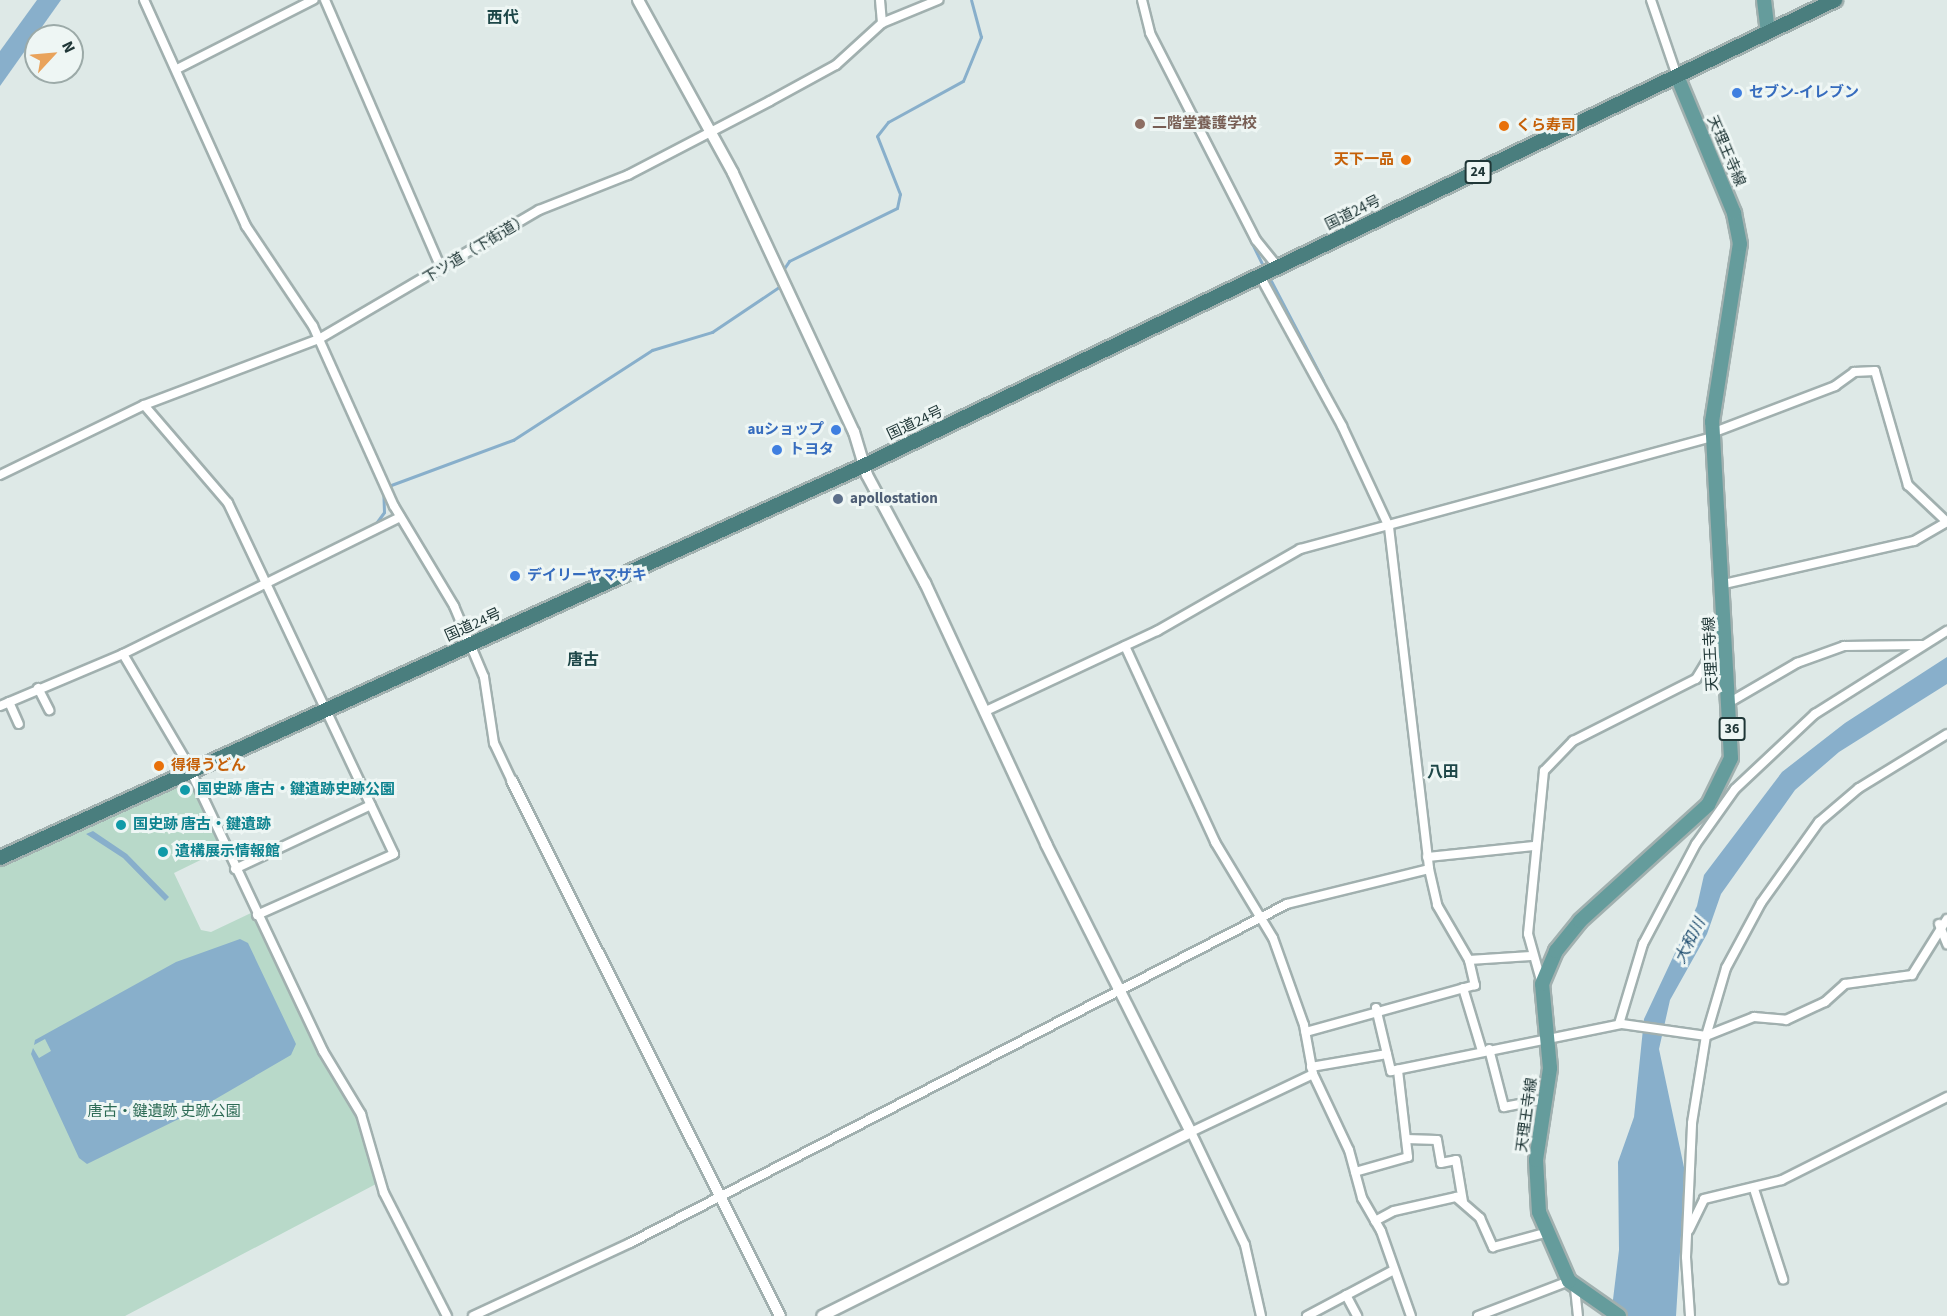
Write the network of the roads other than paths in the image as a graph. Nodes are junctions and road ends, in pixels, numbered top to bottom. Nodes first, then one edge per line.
1 (144, 0) edge
2 (313, 0) edge
3 (325, 0) edge
4 (638, 0) edge
5 (880, 0) edge
6 (938, 0) edge
7 (1142, 0) edge
8 (1651, 0) edge
9 (1764, 0) edge
10 (1835, 0) edge
11 (882, 23) junction
12 (1768, 32) junction
13 (177, 69) junction
14 (1677, 76) junction
15 (711, 130) junction
16 (1278, 267) junction
17 (442, 270) junction
18 (1260, 276) junction
19 (319, 339) junction
20 (144, 405) junction
21 (1712, 435) junction
22 (865, 465) junction
23 (0, 475) edge
24 (400, 517) junction
25 (1947, 522) edge
26 (1389, 527) junction
27 (264, 578) junction
28 (1724, 584) junction
29 (1726, 628) junction
30 (1947, 631) edge
31 (471, 644) junction
32 (1923, 645) junction
33 (1125, 646) junction
34 (123, 654) junction
35 (38, 688) junction
36 (1730, 702) junction
37 (4, 704) edge
38 (49, 710) dead end
39 (324, 711) junction
40 (986, 711) junction
41 (19, 724) dead end
42 (1947, 734) edge
43 (190, 770) junction
44 (512, 781) joint
45 (371, 805) junction
46 (1534, 846) junction
47 (1427, 857) junction
48 (0, 858) edge
49 (235, 869) junction
50 (1429, 869) junction
51 (257, 915) junction
52 (1263, 917) junction
53 (1947, 919) edge
54 (1939, 924) junction
55 (1947, 944) edge
56 (1531, 956) junction
57 (1469, 960) junction
58 (1542, 984) junction
59 (1463, 987) junction
60 (1120, 993) junction
61 (1376, 1008) junction
62 (1620, 1024) junction
63 (1305, 1032) junction
64 (1704, 1036) junction
65 (1547, 1038) junction
66 (1486, 1050) junction
67 (1388, 1054) junction
68 (1312, 1070) junction
69 (1398, 1070) junction
70 (1947, 1097) edge
71 (1546, 1099) junction
72 (1191, 1132) junction
73 (1406, 1139) junction
74 (1355, 1172) junction
75 (1754, 1189) junction
76 (716, 1196) junction
77 (1463, 1202) junction
78 (1375, 1221) junction
79 (1545, 1233) junction
80 (1687, 1236) junction
81 (1394, 1270) junction
82 (1783, 1280) dead end
83 (1572, 1284) junction
84 (1346, 1295) junction
85 (447, 1316) edge
86 (472, 1316) edge
87 (780, 1316) edge
88 (822, 1316) edge
89 (1261, 1316) edge
90 (1307, 1316) edge
91 (1357, 1316) edge
92 (1411, 1316) edge
93 (1478, 1316) edge
94 (1578, 1316) edge
95 (1619, 1316) edge
96 (1690, 1316) edge

1 - 13 street
2 - 13 street
3 - 17 street
4 - 15 street
5 - 11 street
6 - 11 street, 下ツ道（下街道）
7 - 16 street
8 - 14 street
9 - 12 main road
10 - 12 highway, 国道24号 / 24
11 - 15 street, 下ツ道（下街道）
12 - 14 highway, 国道24号 / 24
13 - 19 street
14 - 16 highway, 国道24号 / 24
14 - 21 main road, 天理王寺線 / 36
15 - 17 street, 下ツ道（下街道）
15 - 22 street
16 - 18 highway, 国道24号 / 24
17 - 19 street, 下ツ道（下街道）
18 - 22 highway, 国道24号 / 24
18 - 26 street
19 - 20 street, 下ツ道（下街道）
19 - 24 street
20 - 23 street, 下ツ道（下街道）
20 - 27 street
21 - 25 street
21 - 26 street
21 - 28 main road, 天理王寺線 / 36
22 - 31 highway, 国道24号 / 24
22 - 40 street
24 - 27 street
24 - 31 street
25 - 28 street
26 - 33 street
26 - 47 street
27 - 34 street
27 - 39 street
28 - 29 main road, 天理王寺線 / 36
29 - 36 main road, 天理王寺線 / 36
29 - 46 street
30 - 32 street
31 - 39 highway, 国道24号 / 24
31 - 44 street
32 - 36 street
32 - 62 street
33 - 40 street
33 - 52 street
34 - 35 street
34 - 43 street
35 - 37 street
35 - 38 street
36 - 58 main road, 天理王寺線 / 36
37 - 41 street
39 - 43 highway, 国道24号 / 24
39 - 45 street
40 - 60 street
42 - 64 street
43 - 48 highway, 国道24号 / 24
43 - 49 street
44 - 76 street
45 - 49 street
45 - 51 street
46 - 47 street
46 - 56 street
47 - 50 street
49 - 51 street
50 - 52 street
50 - 57 street
51 - 85 street
52 - 60 street
52 - 63 street
53 - 54 street
54 - 55 street
54 - 64 street
56 - 57 street
56 - 58 street
57 - 59 street
58 - 65 main road, 天理王寺線 / 36
59 - 61 street
59 - 66 street
60 - 72 street
60 - 76 street
61 - 63 street
61 - 67 street
62 - 64 street
62 - 65 street
63 - 68 street
64 - 80 street
65 - 66 street
65 - 71 main road, 天理王寺線 / 36
66 - 69 street
66 - 71 street
67 - 68 street
67 - 69 street
68 - 72 street
68 - 74 street
69 - 73 street
70 - 75 street
71 - 79 main road, 天理王寺線 / 36
72 - 88 street
72 - 89 street
73 - 74 street
73 - 77 street
74 - 78 street
75 - 80 street
75 - 82 street
76 - 86 street
76 - 87 street
77 - 78 street
77 - 79 street
78 - 81 street
79 - 83 main road, 天理王寺線 / 36
80 - 96 street
81 - 84 street
81 - 92 street
83 - 93 street
83 - 94 street
83 - 95 main road, 天理王寺線 / 36
84 - 90 street
84 - 91 street

